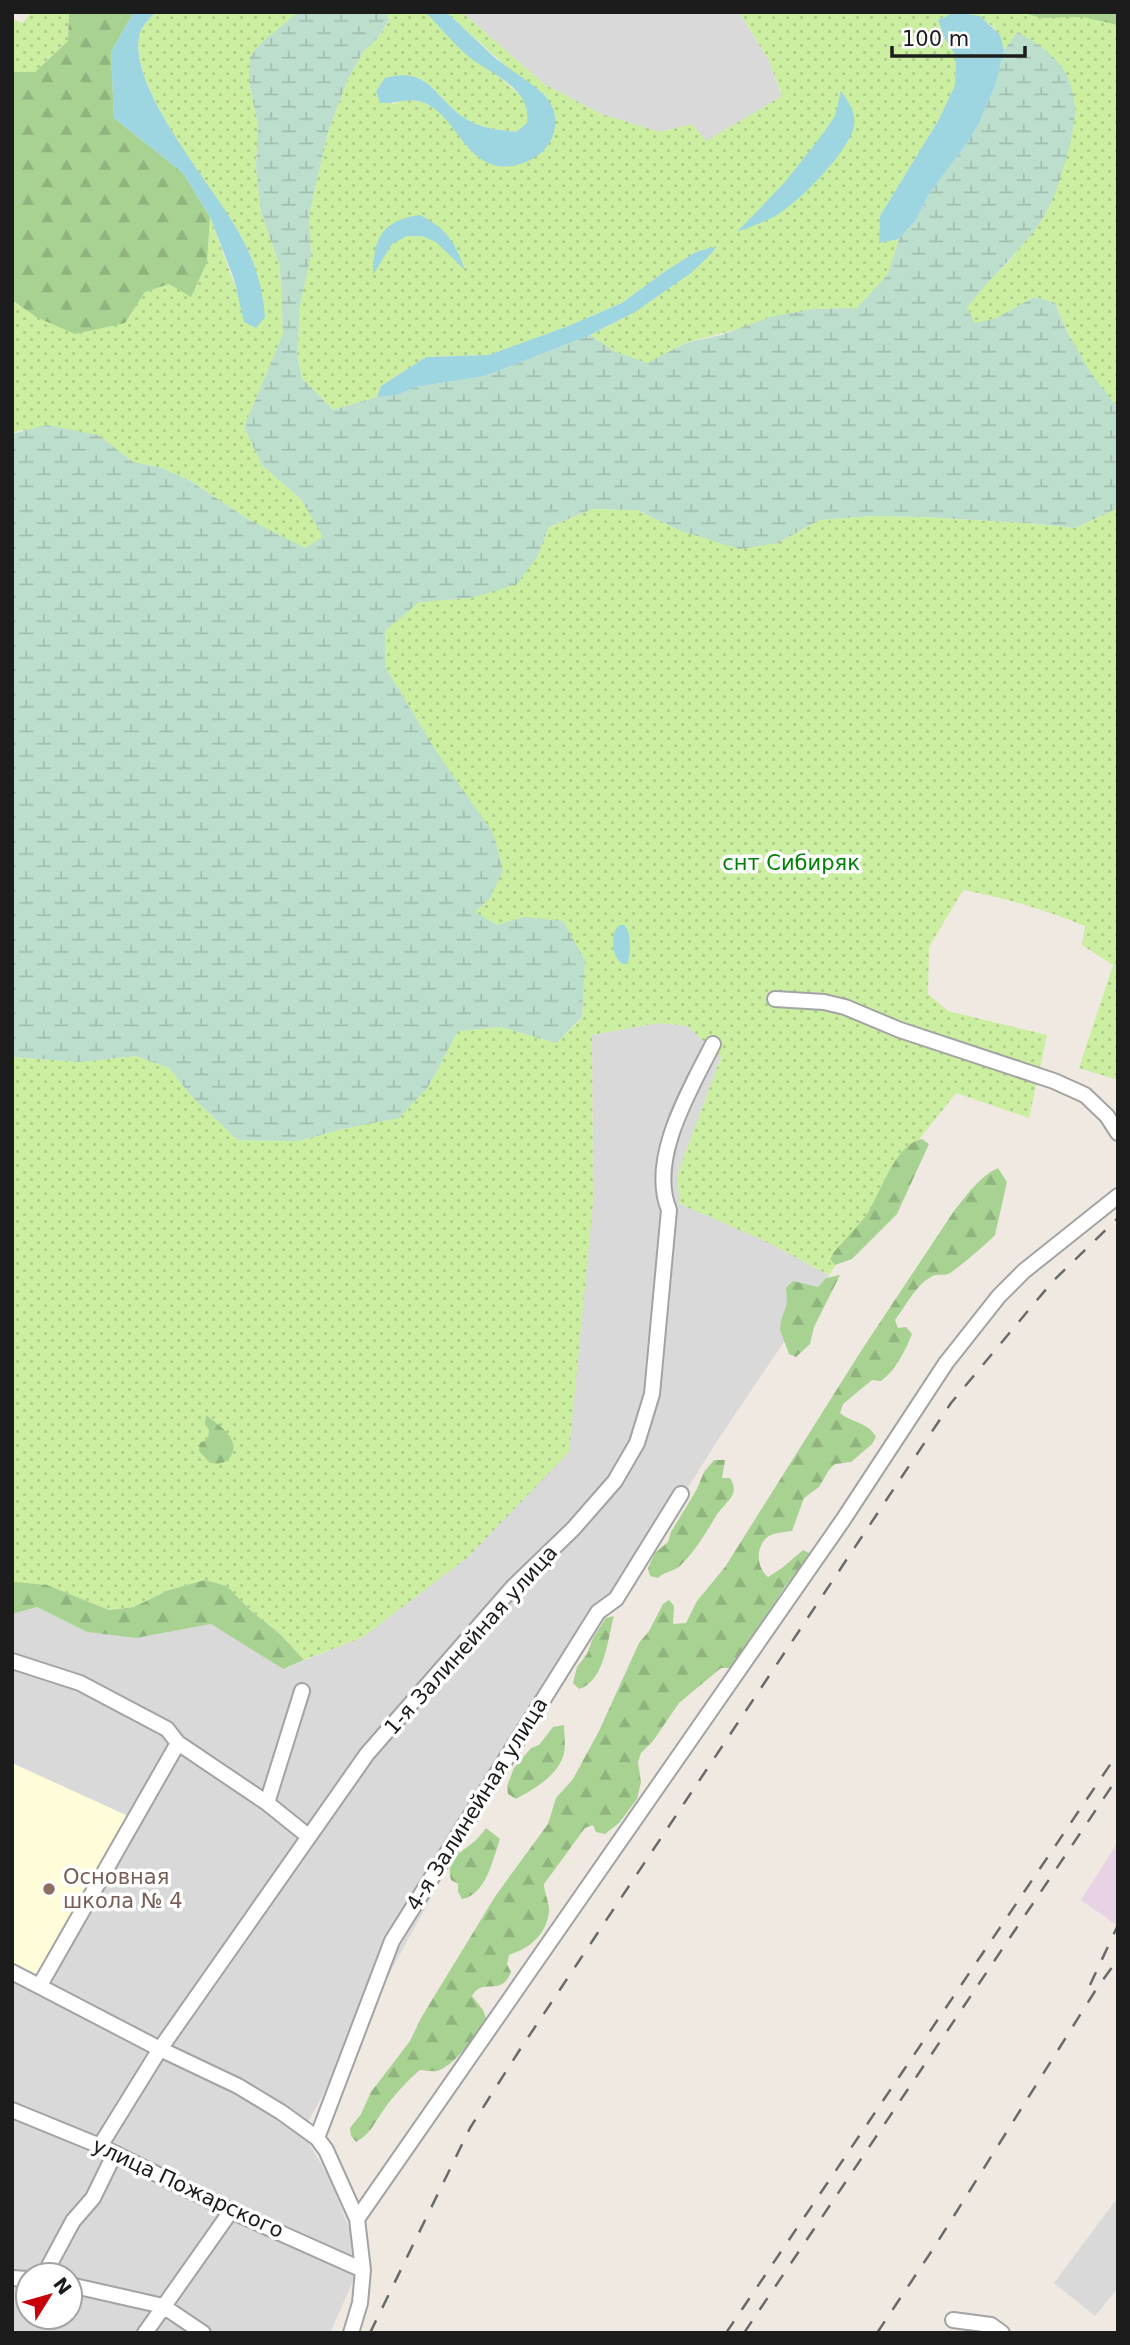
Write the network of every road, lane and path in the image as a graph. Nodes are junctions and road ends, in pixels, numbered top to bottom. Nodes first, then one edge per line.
1 (775, 999) dead end
2 (713, 1044) dead end
3 (1118, 1133) edge
4 (1118, 1196) edge
5 (681, 1494) dead end
6 (12, 1661) edge
7 (302, 1691) dead end
8 (178, 1743) junction
9 (267, 1803) junction
10 (308, 1836) junction
11 (12, 1972) edge
12 (40, 1985) junction
13 (160, 2049) junction
14 (12, 2110) edge
15 (317, 2138) junction
16 (100, 2146) junction
17 (114, 2155) junction
18 (231, 2211) junction
19 (357, 2219) junction
20 (50, 2261) edge
21 (363, 2270) junction
22 (84, 2289) edge
23 (163, 2306) junction
24 (953, 2320) dead end
25 (145, 2333) edge
26 (203, 2333) edge
27 (351, 2333) edge
28 (1002, 2333) edge

1 - 3 street
2 - 10 street, 1-я Залинейная улица
4 - 19 street
5 - 15 street, 4-я Залинейная улица
6 - 8 street
7 - 9 street
8 - 9 street
8 - 12 street
9 - 10 street
10 - 13 street, 1-я Залинейная улица
11 - 12 street
12 - 13 street
13 - 15 street
13 - 16 street, 1-я Залинейная улица
14 - 16 street, улица Пожарского
15 - 19 street
16 - 17 street, улица Пожарского
17 - 18 street, улица Пожарского
17 - 20 street
18 - 21 street, улица Пожарского
18 - 23 street
19 - 21 street
21 - 27 street
22 - 23 street
23 - 25 street
23 - 26 street
24 - 28 street

